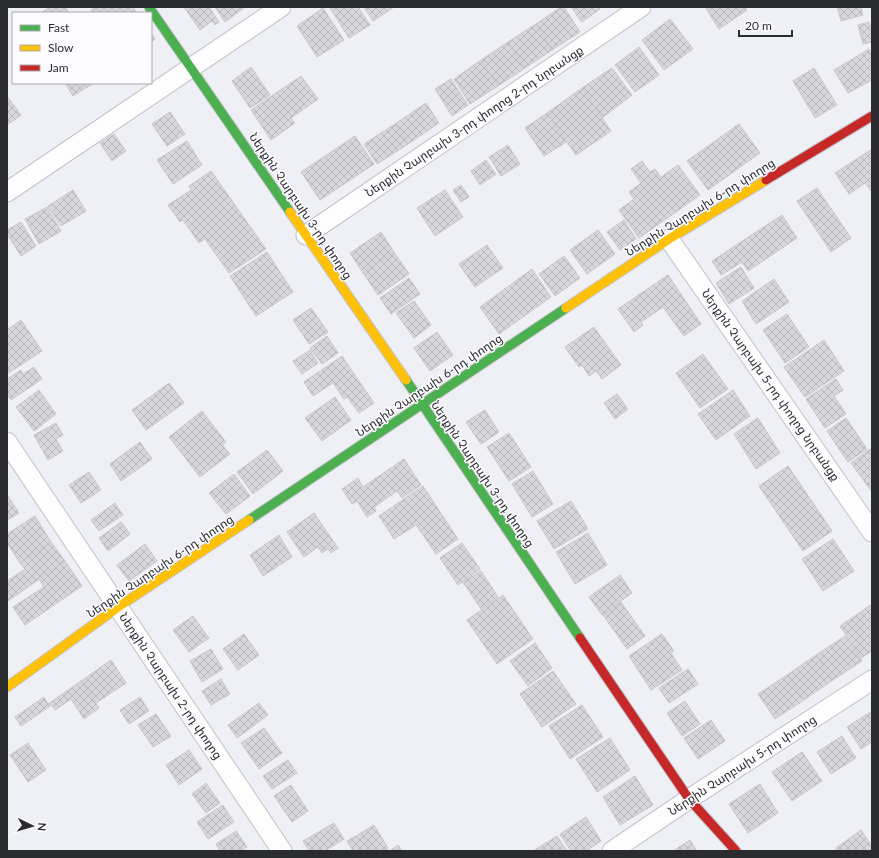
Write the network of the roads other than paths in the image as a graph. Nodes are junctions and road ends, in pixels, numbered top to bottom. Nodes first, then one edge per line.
1 (149, 7) edge
2 (281, 7) edge
3 (641, 7) edge
4 (191, 68) junction
5 (872, 116) edge
6 (7, 192) edge
7 (306, 235) junction
8 (669, 239) junction
9 (422, 404) junction
10 (7, 442) edge
11 (872, 532) edge
12 (118, 607) junction
13 (872, 680) edge
14 (7, 687) edge
15 (689, 799) junction
16 (282, 851) edge
17 (612, 851) edge
18 (736, 851) edge

1 - 4 street, Ներքին Չարբախ 3-րդ փողոց
2 - 4 street
3 - 7 street, Ներքին Չարբախ 3-րդ փողոց 2-րդ նրբանցք
4 - 6 street
4 - 7 street, Ներքին Չարբախ 3-րդ փողոց
5 - 8 street, Ներքին Չարբախ 6-րդ փողոց
7 - 9 street, Ներքին Չարբախ 3-րդ փողոց
8 - 9 street, Ներքին Չարբախ 6-րդ փողոց
8 - 11 street, Ներքին Չարբախ 5-րդ փողոց նրբանցք
9 - 12 street, Ներքին Չարբախ 6-րդ փողոց
9 - 15 street, Ներքին Չարբախ 3-րդ փողոց
10 - 12 street, Ներքին Չարբախ 2-րդ փողոց
12 - 14 street, Ներքին Չարբախ 6-րդ փողոց
12 - 16 street, Ներքին Չարբախ 2-րդ փողոց
13 - 15 street, Ներքին Չարբախ 5-րդ փողոց
15 - 17 street, Ներքին Չարբախ 5-րդ փողոց
15 - 18 street, Ներքին Չարբախ 3-րդ փողոց

